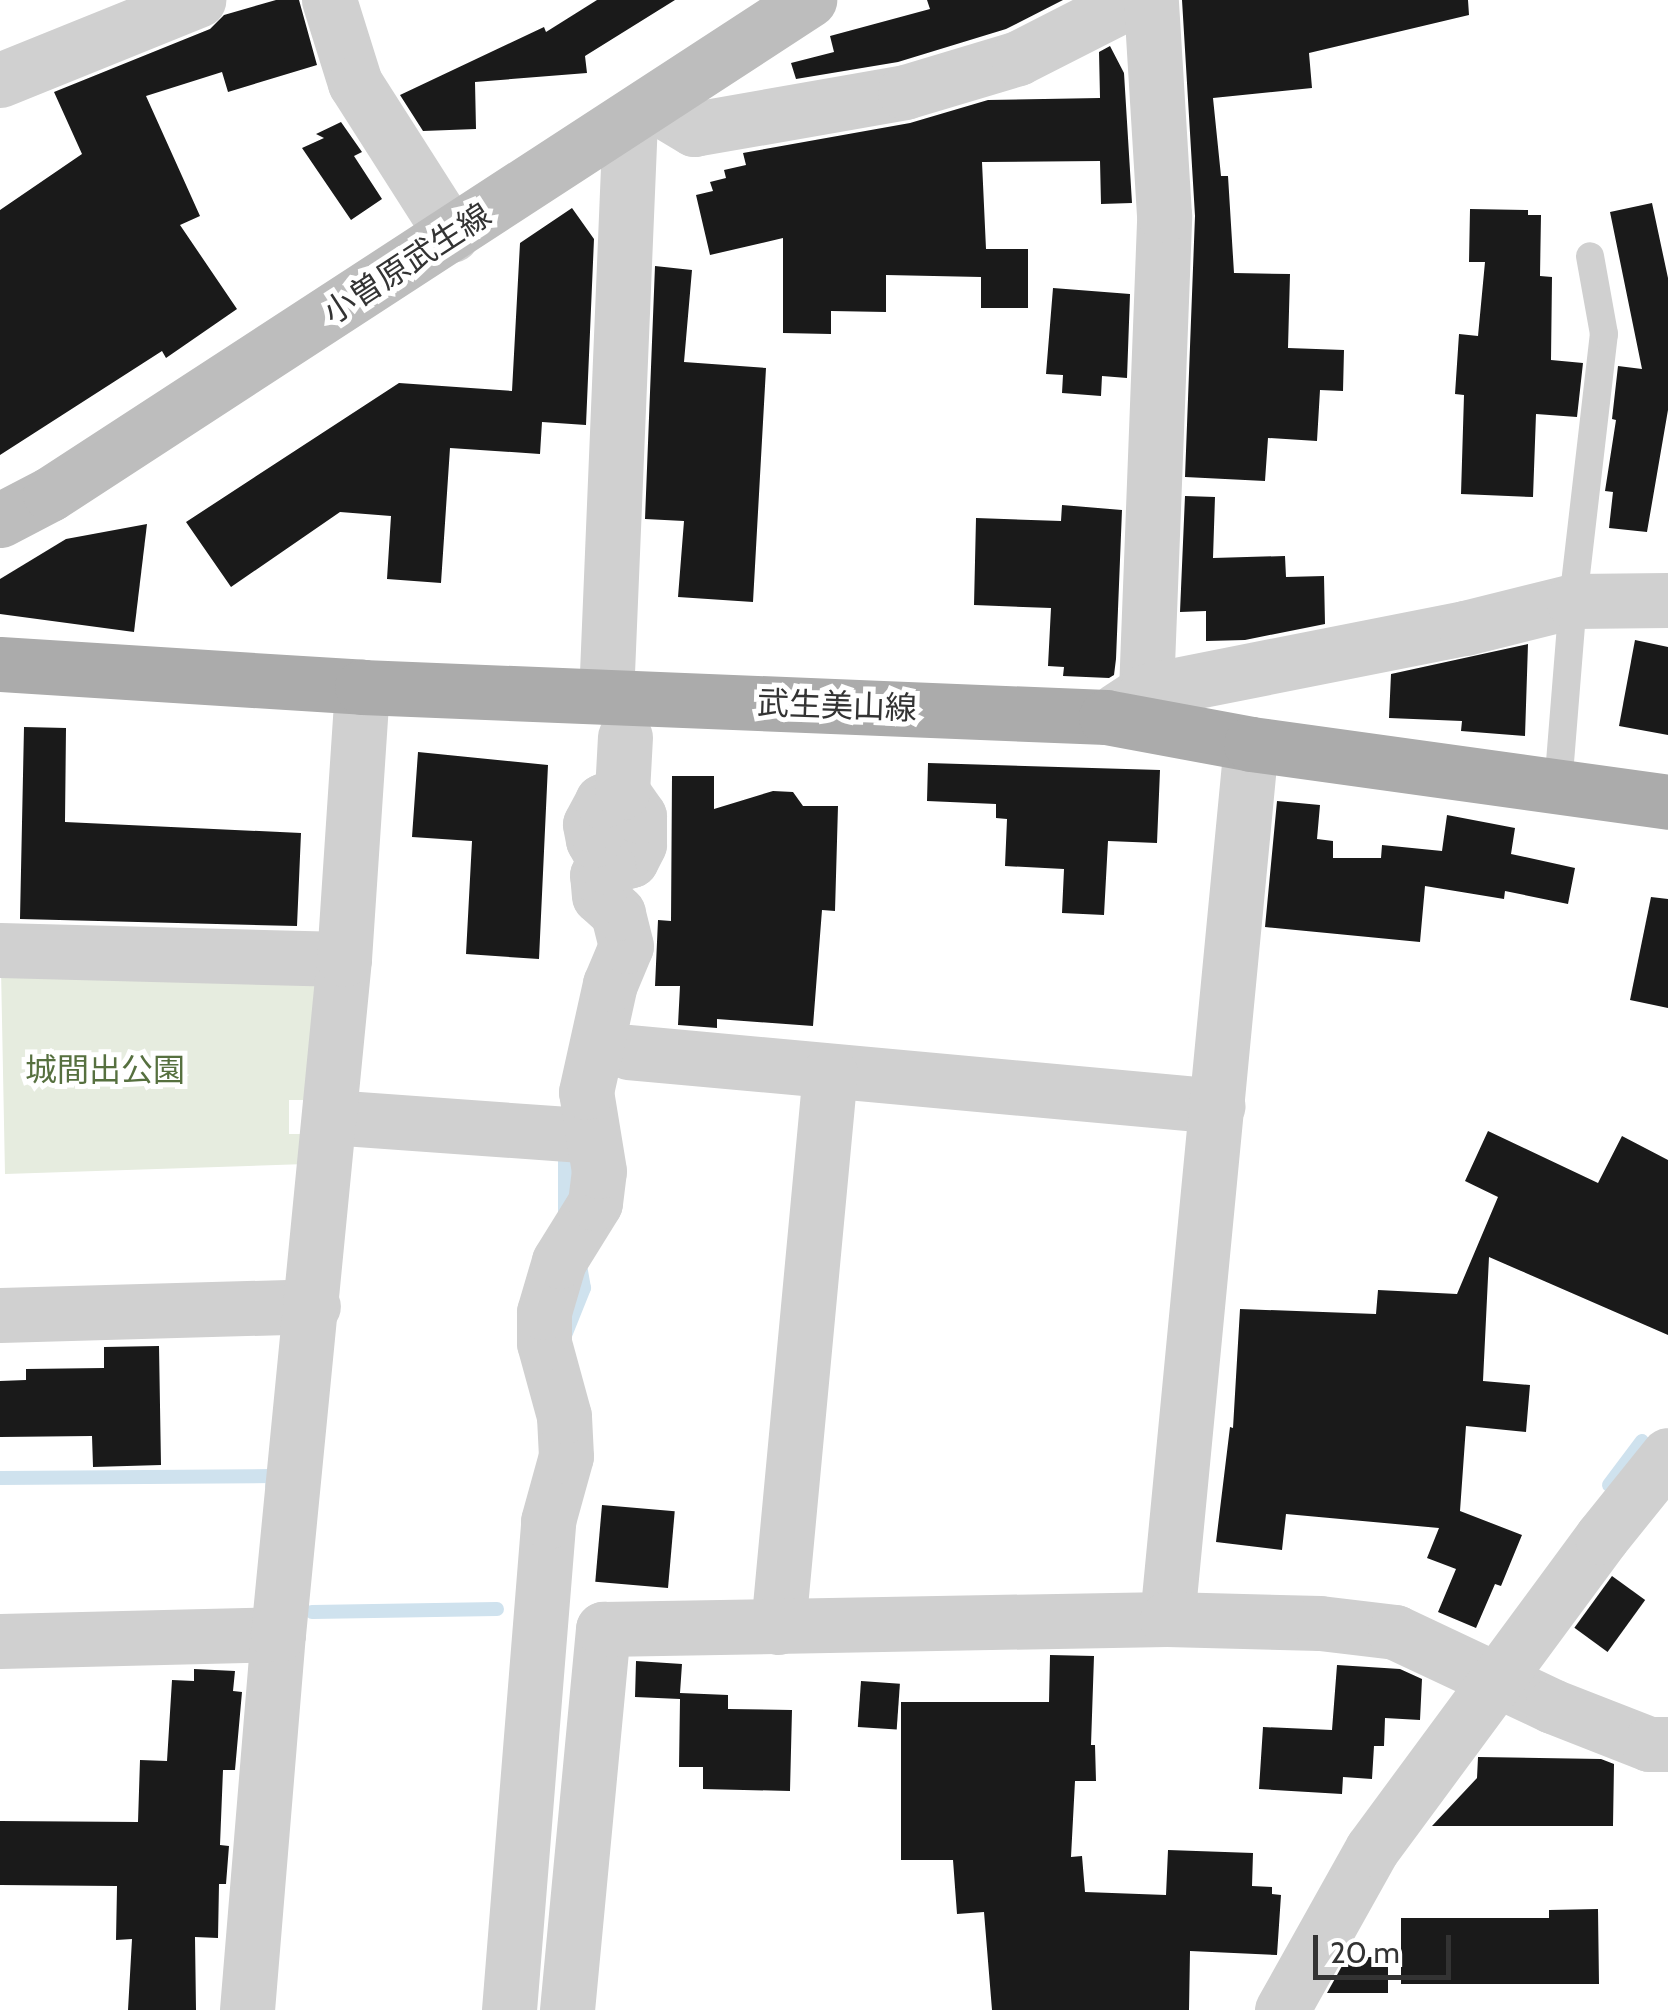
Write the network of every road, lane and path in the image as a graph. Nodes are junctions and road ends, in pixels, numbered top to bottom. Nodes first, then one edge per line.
1 (198, 0) edge
2 (329, 0) edge
3 (809, 0) edge
4 (1132, 0) edge
5 (1152, 0) edge
6 (3, 67) edge
7 (641, 111) junction
8 (452, 236) junction
9 (1590, 256) dead end
10 (0, 520) edge
11 (1668, 600) edge
12 (1573, 601) junction
13 (0, 664) edge
14 (362, 686) junction
15 (1126, 704) junction
16 (615, 717) junction
17 (1251, 744) junction
18 (1558, 786) junction
19 (1668, 802) edge
20 (0, 950) edge
21 (344, 959) junction
22 (628, 1052) dead end
23 (830, 1072) junction
24 (1218, 1106) junction
25 (330, 1117) junction
26 (592, 1136) junction
27 (312, 1306) junction
28 (0, 1315) edge
29 (1668, 1456) edge
30 (1168, 1619) junction
31 (778, 1627) junction
32 (278, 1634) junction
33 (0, 1640) edge
34 (1494, 1682) junction
35 (1668, 1744) edge
36 (247, 2010) edge
37 (509, 2010) edge
38 (567, 2010) edge
39 (1282, 2010) edge

1 - 6 street
2 - 8 street
3 - 7 main road, 小曽原武生線
4 - 7 street
5 - 15 street
7 - 8 main road, 小曽原武生線
7 - 16 street
8 - 10 main road, 小曽原武生線
9 - 12 lane
11 - 12 street
12 - 15 street
12 - 18 lane
13 - 14 main road, 武生美山線
14 - 16 main road, 武生美山線
14 - 21 street
15 - 16 main road, 武生美山線
15 - 17 main road, 武生美山線
16 - 26 street
17 - 18 main road, 武生美山線
17 - 24 street
18 - 19 main road, 武生美山線
20 - 21 street
21 - 25 street
22 - 23 street
23 - 24 street
23 - 31 street
24 - 30 street
25 - 26 street
25 - 27 street
26 - 37 street
27 - 28 street
27 - 32 street
29 - 34 street
30 - 31 street
30 - 34 street
31 - 38 street
32 - 33 street
32 - 36 street
34 - 35 street
34 - 39 street

